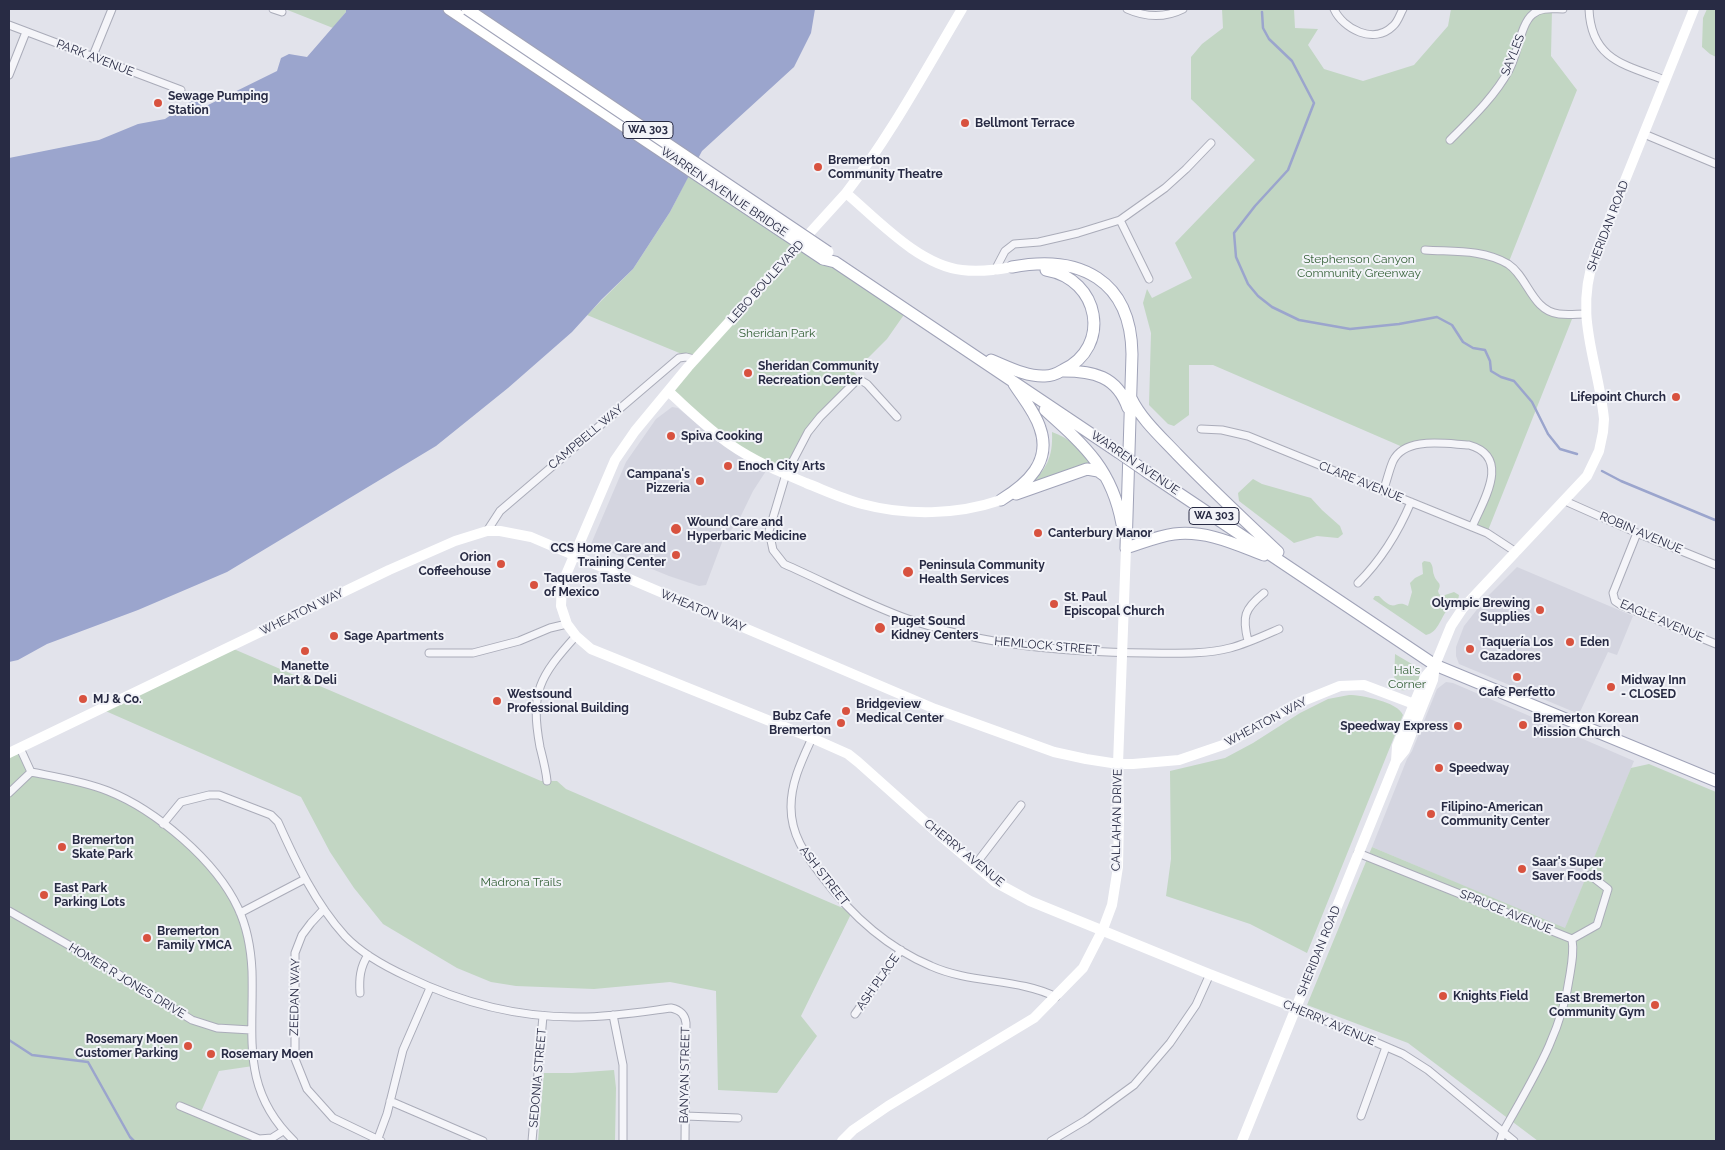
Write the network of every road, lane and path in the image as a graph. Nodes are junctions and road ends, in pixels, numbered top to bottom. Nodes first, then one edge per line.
1 (112, 9) edge
2 (273, 9) edge
3 (450, 9) edge
4 (467, 9) edge
5 (962, 9) edge
6 (1127, 9) edge
7 (1183, 9) edge
8 (1334, 9) edge
9 (1403, 9) edge
10 (1563, 9) edge
11 (1589, 9) edge
12 (1694, 9) edge
13 (282, 12) dead end
14 (9, 26) edge
15 (26, 32) junction
16 (92, 58) junction
17 (9, 75) edge
18 (1665, 80) junction
19 (181, 90) dead end
20 (1644, 134) junction
21 (1450, 140) dead end
22 (1211, 143) dead end
23 (1716, 164) edge
24 (846, 192) junction
25 (1120, 220) junction
26 (1425, 250) dead end
27 (829, 258) junction
28 (1012, 267) junction
29 (995, 270) junction
30 (1149, 279) dead end
31 (1586, 314) junction
32 (974, 355) junction
33 (694, 359) junction
34 (1061, 371) junction
35 (1012, 380) junction
36 (668, 391) junction
37 (1130, 396) junction
38 (1130, 415) junction
39 (897, 417) dead end
40 (1201, 429) dead end
41 (786, 474) junction
42 (1105, 476) junction
43 (1383, 491) junction
44 (1001, 500) junction
45 (1565, 501) junction
46 (1411, 502) junction
47 (1472, 528) junction
48 (487, 531) junction
49 (1637, 533) junction
50 (1126, 548) junction
51 (1516, 552) junction
52 (573, 556) junction
53 (1281, 561) junction
54 (1716, 565) edge
55 (1307, 579) junction
56 (1358, 582) dead end
57 (1264, 593) dead end
58 (567, 624) junction
59 (1279, 629) dead end
60 (576, 636) junction
61 (1248, 641) junction
62 (1716, 644) edge
63 (429, 653) dead end
64 (1121, 653) junction
65 (1435, 665) junction
66 (1414, 704) junction
67 (812, 738) junction
68 (20, 748) junction
69 (9, 753) edge
70 (1396, 761) junction
71 (1118, 764) junction
72 (30, 772) junction
73 (548, 781) dead end
74 (1716, 781) edge
75 (9, 793) edge
76 (1021, 806) dead end
77 (163, 824) junction
78 (1358, 853) junction
79 (975, 865) junction
80 (1590, 875) dead end
81 (305, 879) junction
82 (324, 909) junction
83 (9, 911) edge
84 (240, 913) junction
85 (1103, 929) junction
86 (1572, 939) junction
87 (901, 950) junction
88 (368, 955) junction
89 (1210, 974) junction
90 (430, 988) junction
91 (360, 993) dead end
92 (1056, 996) junction
93 (1296, 1008) junction
94 (855, 1014) dead end
95 (613, 1015) junction
96 (543, 1016) junction
97 (251, 1030) junction
98 (1386, 1047) junction
99 (390, 1101) junction
100 (180, 1106) dead end
101 (685, 1116) junction
102 (1362, 1116) dead end
103 (738, 1118) dead end
104 (283, 1130) junction
105 (1503, 1132) junction
106 (294, 1141) edge
107 (379, 1141) edge
108 (483, 1141) edge
109 (532, 1141) edge
110 (624, 1141) edge
111 (684, 1141) edge
112 (842, 1141) edge
113 (1051, 1141) edge
114 (1242, 1141) edge
115 (1500, 1141) edge
116 (1514, 1141) edge

1 - 16 street
2 - 13 street
3 - 27 main road, WARREN AVENUE BRIDGE / WA 303, bridge
4 - 27 main road, WARREN AVENUE BRIDGE / WA 303, bridge
5 - 24 main road, LEBO BOULEVARD
6 - 7 street
8 - 9 street
10 - 21 street, SAYLES
11 - 18 street
12 - 18 main road, SHERIDAN ROAD
14 - 15 street, PARK AVENUE
15 - 16 street, PARK AVENUE
15 - 17 street
16 - 19 street, PARK AVENUE
18 - 20 main road, SHERIDAN ROAD
20 - 23 street
20 - 31 main road, SHERIDAN ROAD
22 - 25 street
24 - 29 main road
24 - 33 main road, LEBO BOULEVARD
25 - 29 street
25 - 30 street
26 - 31 street
27 - 32 main road, WARREN AVENUE / WA 303
28 - 29 main road
28 - 34 main road
28 - 37 main road
31 - 45 main road, SHERIDAN ROAD
32 - 34 main road
32 - 35 main road, WARREN AVENUE / WA 303
33 - 36 main road, LEBO BOULEVARD
33 - 48 street, CAMPBELL WAY
34 - 38 main road
35 - 42 main road
35 - 44 main road
35 - 53 main road, WARREN AVENUE / WA 303, bridge
36 - 41 main road
36 - 52 main road, LEBO BOULEVARD
37 - 38 main road
37 - 55 main road
38 - 50 main road
39 - 41 street
40 - 43 street, CLARE AVENUE
41 - 44 main road
41 - 64 street, HEMLOCK STREET
42 - 44 main road
42 - 50 main road
43 - 46 street, CLARE AVENUE
43 - 47 street
45 - 49 street, ROBIN AVENUE
45 - 51 main road, SHERIDAN ROAD
46 - 47 street, CLARE AVENUE
46 - 56 street
47 - 51 street, CLARE AVENUE
48 - 52 main road, WHEATON WAY
48 - 68 main road, WHEATON WAY
49 - 54 street, ROBIN AVENUE
49 - 62 street, EAGLE AVENUE
50 - 53 main road
50 - 64 main road, CALLAHAN DRIVE
51 - 65 main road, SHERIDAN ROAD
52 - 58 main road, CHERRY AVENUE
52 - 71 main road, WHEATON WAY
53 - 55 main road, WARREN AVENUE / WA 303
55 - 65 main road, WARREN AVENUE / WA 303
57 - 61 street
58 - 60 main road, CHERRY AVENUE
58 - 63 street
59 - 61 street, HEMLOCK STREET
60 - 67 main road, CHERRY AVENUE
60 - 73 street
61 - 64 street, HEMLOCK STREET
64 - 71 main road, CALLAHAN DRIVE
65 - 66 main road, SHERIDAN ROAD
65 - 70 main road, SHERIDAN ROAD
65 - 74 main road, WA 303
66 - 70 main road, SHERIDAN ROAD
66 - 71 main road, WHEATON WAY
67 - 79 main road, CHERRY AVENUE
67 - 87 street, ASH STREET
68 - 69 main road, WHEATON WAY
68 - 72 street
70 - 78 main road, SHERIDAN ROAD
71 - 85 main road, CALLAHAN DRIVE
72 - 75 street
72 - 77 street
76 - 79 street
77 - 81 street
77 - 84 street
78 - 86 street, SPRUCE AVENUE
78 - 93 main road, SHERIDAN ROAD
79 - 85 main road, CHERRY AVENUE
80 - 86 street
81 - 82 street
81 - 84 street
82 - 88 street
82 - 107 street, ZEEDAN WAY
83 - 97 street, HOMER R JONES DRIVE
84 - 97 street
85 - 89 main road, CHERRY AVENUE
85 - 92 main road, CALLAHAN DRIVE
86 - 105 street
87 - 92 street, ASH STREET
87 - 94 street, ASH PLACE
88 - 90 street
88 - 91 street
89 - 93 main road, CHERRY AVENUE
89 - 113 street
90 - 96 street
90 - 99 street
92 - 112 main road, CALLAHAN DRIVE
93 - 98 street, CHERRY AVENUE
93 - 114 main road, SHERIDAN ROAD
95 - 96 street
95 - 101 street, BANYAN STREET
95 - 110 street
96 - 109 street, SEDONIA STREET
97 - 104 street
98 - 102 street
98 - 105 street, CHERRY AVENUE
99 - 107 street
99 - 108 street
100 - 104 street
101 - 103 street
101 - 111 street, BANYAN STREET
104 - 106 street
105 - 115 street
105 - 116 street, CHERRY AVENUE

